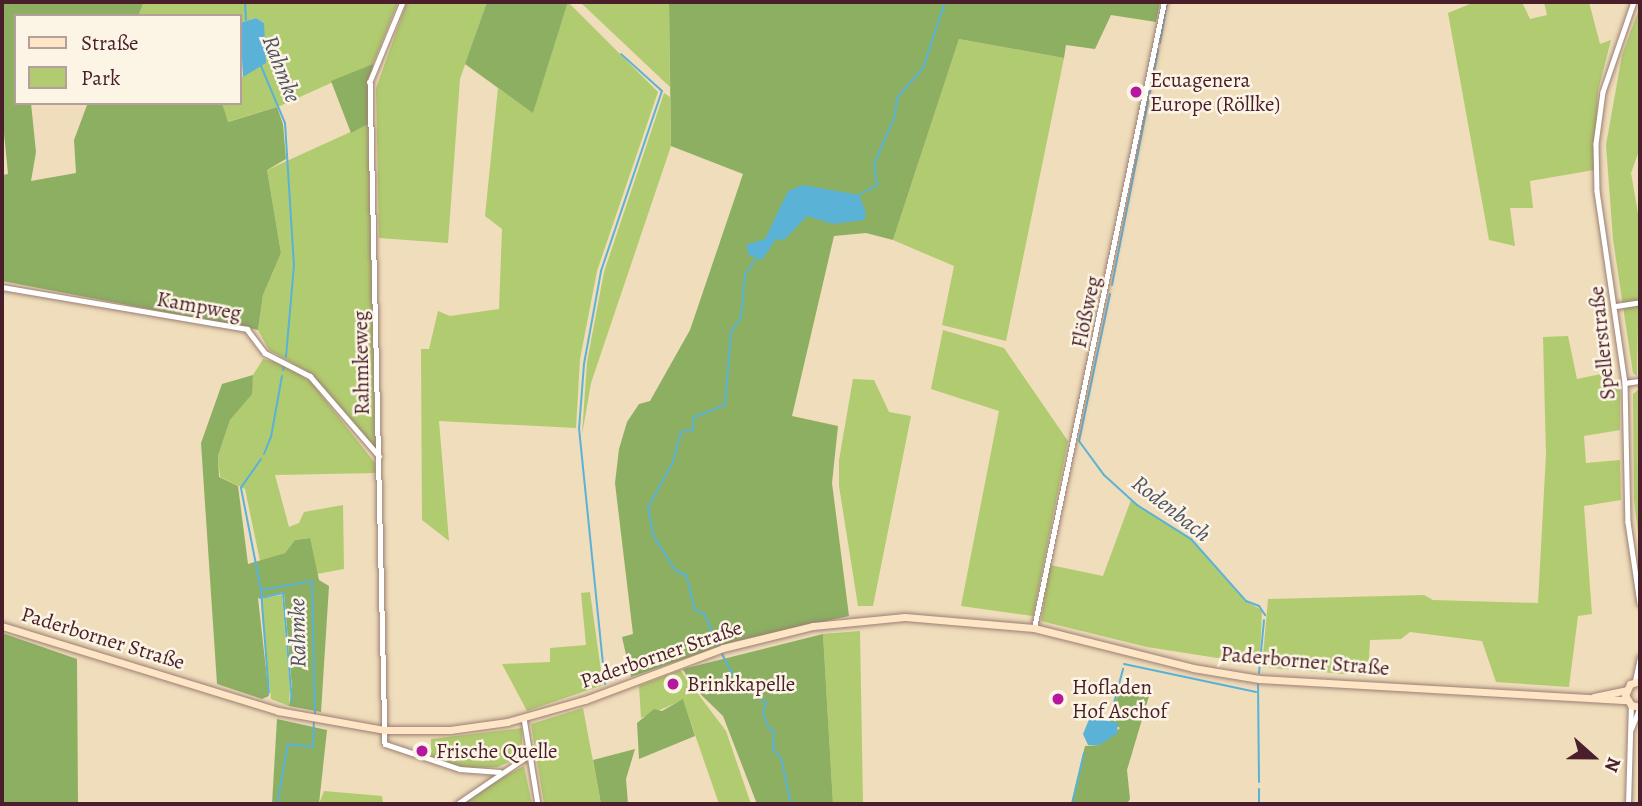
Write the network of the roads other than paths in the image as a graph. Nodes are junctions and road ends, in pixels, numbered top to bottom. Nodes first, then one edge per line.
1 (403, 2) edge
2 (1164, 2) edge
3 (1634, 2) edge
4 (2, 287) edge
5 (1640, 302) edge
6 (1616, 306) junction
7 (1640, 381) edge
8 (1625, 383) junction
9 (379, 456) junction
10 (1640, 603) edge
11 (2, 626) edge
12 (1034, 628) junction
13 (1640, 658) edge
14 (1638, 681) edge
15 (1626, 690) junction
16 (1593, 697) junction
17 (1629, 702) junction
18 (1640, 708) edge
19 (524, 718) junction
20 (385, 730) junction
21 (1630, 730) junction
22 (529, 755) junction
23 (500, 772) junction
24 (457, 804) edge
25 (538, 804) edge
26 (1628, 804) edge

1 - 9 street, Rahmkeweg
2 - 12 street, Flößweg
3 - 6 street, Spellerstraße
4 - 9 street, Kampweg
5 - 6 street
6 - 8 street, Spellerstraße
7 - 8 street
8 - 10 street, Spellerstraße
9 - 20 street, Rahmkeweg
11 - 20 main road, Paderborner Straße
12 - 16 main road, Paderborner Straße
12 - 19 main road, Paderborner Straße
13 - 14 street
14 - 15 main road
15 - 16 main road, Paderborner Straße
15 - 17 main road
16 - 17 main road, Paderborner Straße
17 - 18 main road, Paderborner Straße
17 - 21 street
18 - 21 street
19 - 20 main road, Paderborner Straße
19 - 22 street
20 - 23 street
21 - 26 street
22 - 23 street
22 - 25 street
23 - 24 street

